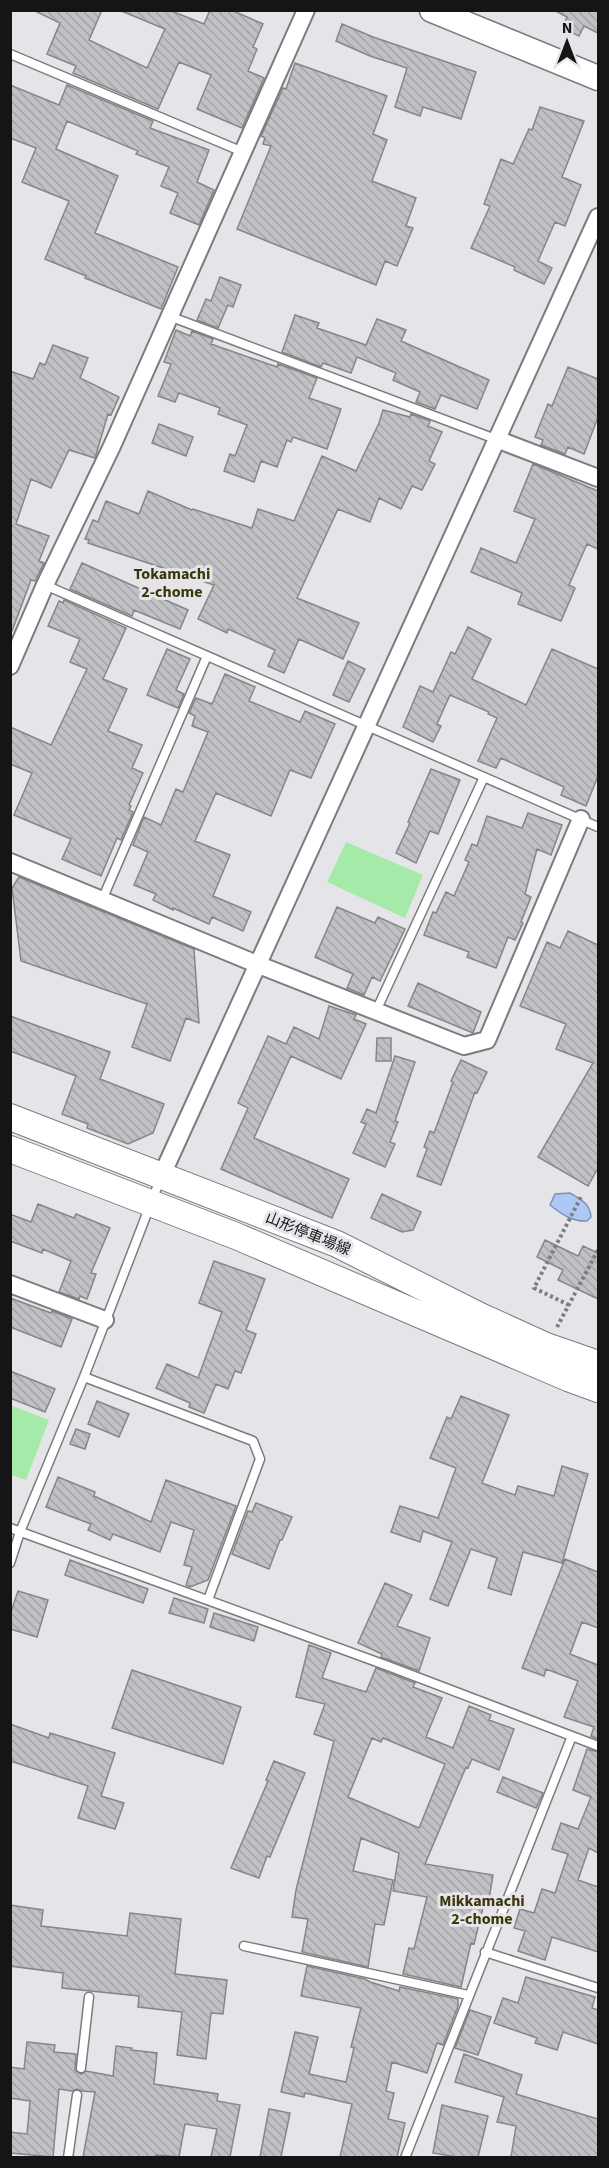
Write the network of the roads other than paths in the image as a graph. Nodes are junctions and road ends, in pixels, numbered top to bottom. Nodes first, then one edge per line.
1 (306, 10) edge
2 (432, 10) edge
3 (10, 54) edge
4 (598, 78) edge
5 (243, 152) junction
6 (598, 217) edge
7 (168, 316) junction
8 (499, 440) junction
9 (598, 478) edge
10 (45, 585) junction
11 (207, 656) junction
12 (10, 666) edge
13 (367, 726) junction
14 (484, 777) junction
15 (581, 819) junction
16 (598, 827) edge
17 (10, 862) edge
18 (102, 900) junction
19 (259, 964) junction
20 (376, 1011) junction
21 (10, 1117) edge
22 (10, 1149) edge
23 (161, 1177) junction
24 (151, 1204) junction
25 (10, 1284) edge
26 (105, 1320) junction
27 (598, 1364) edge
28 (84, 1377) junction
29 (598, 1389) edge
30 (10, 1528) edge
31 (20, 1532) junction
32 (10, 1563) edge
33 (208, 1600) junction
34 (572, 1736) junction
35 (598, 1746) edge
36 (244, 1946) dead end
37 (485, 1952) junction
38 (598, 1988) edge
39 (468, 1995) junction
40 (89, 1997) dead end
41 (81, 2068) dead end
42 (76, 2096) dead end
43 (68, 2157) edge
44 (405, 2157) edge

1 - 5 street
2 - 4 street
3 - 5 lane
5 - 7 street
6 - 8 street
7 - 8 lane
7 - 10 street
8 - 9 street
8 - 13 street
10 - 11 lane
10 - 12 street
11 - 13 lane
11 - 18 lane
13 - 14 lane
13 - 19 street
14 - 15 lane
14 - 20 lane
15 - 16 lane
15 - 20 street
17 - 18 street
18 - 19 street
19 - 20 street
19 - 23 street
21 - 23 main road, 山形停車場線
22 - 24 main road, 山形停車場線
23 - 24 lane
23 - 27 main road, 山形停車場線
24 - 26 lane
24 - 29 main road, 山形停車場線
25 - 26 street
26 - 28 lane
28 - 31 lane
28 - 33 lane
30 - 31 lane
31 - 32 lane
31 - 33 lane
33 - 34 lane
34 - 35 lane
34 - 37 lane
36 - 39 lane
37 - 38 lane
37 - 39 lane
39 - 44 lane
40 - 41 lane
42 - 43 lane

